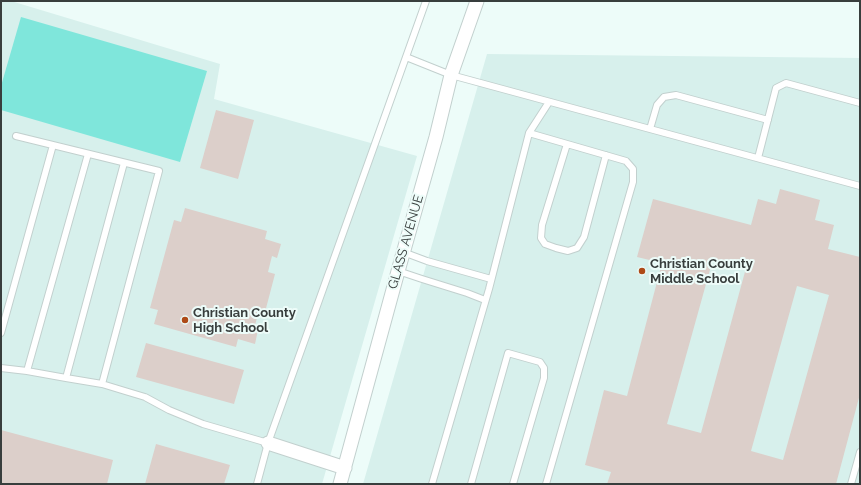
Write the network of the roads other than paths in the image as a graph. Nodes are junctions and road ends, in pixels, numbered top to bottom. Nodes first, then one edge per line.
1 (426, 1) edge
2 (477, 1) edge
3 (406, 57) junction
4 (451, 75) junction
5 (549, 102) junction
6 (860, 103) edge
7 (768, 120) junction
8 (650, 129) junction
9 (529, 133) junction
10 (16, 136) dead end
11 (567, 144) junction
12 (53, 145) junction
13 (88, 154) junction
14 (606, 155) junction
15 (758, 158) junction
16 (124, 163) junction
17 (860, 186) edge
18 (403, 252) junction
19 (398, 271) junction
20 (491, 279) junction
21 (485, 300) junction
22 (1, 334) edge
23 (1, 368) edge
24 (27, 371) junction
25 (66, 378) junction
26 (102, 384) junction
27 (268, 443) junction
28 (860, 452) edge
29 (345, 468) junction
30 (257, 484) edge
31 (340, 484) edge
32 (432, 484) edge
33 (471, 484) edge
34 (514, 484) edge
35 (546, 484) edge
36 (851, 484) edge

1 - 3 lane
2 - 4 street, GLASS AVENUE
3 - 4 lane
3 - 27 lane
4 - 5 lane
4 - 18 street, GLASS AVENUE
5 - 8 lane
5 - 9 lane
6 - 7 lane
7 - 8 lane
7 - 15 lane
8 - 15 lane
9 - 11 lane
9 - 20 lane
10 - 12 lane
11 - 14 lane
11 - 14 lane
12 - 13 lane
12 - 22 lane
13 - 16 lane
13 - 24 lane
14 - 35 lane
15 - 17 lane
16 - 25 lane
16 - 26 lane
18 - 19 street, GLASS AVENUE
18 - 20 lane
19 - 21 lane
19 - 29 street, GLASS AVENUE
20 - 21 lane
21 - 32 lane
23 - 24 lane
24 - 25 lane
25 - 26 lane
26 - 27 lane
27 - 29 street
27 - 30 lane
28 - 36 lane
29 - 31 street, GLASS AVENUE
33 - 34 lane

